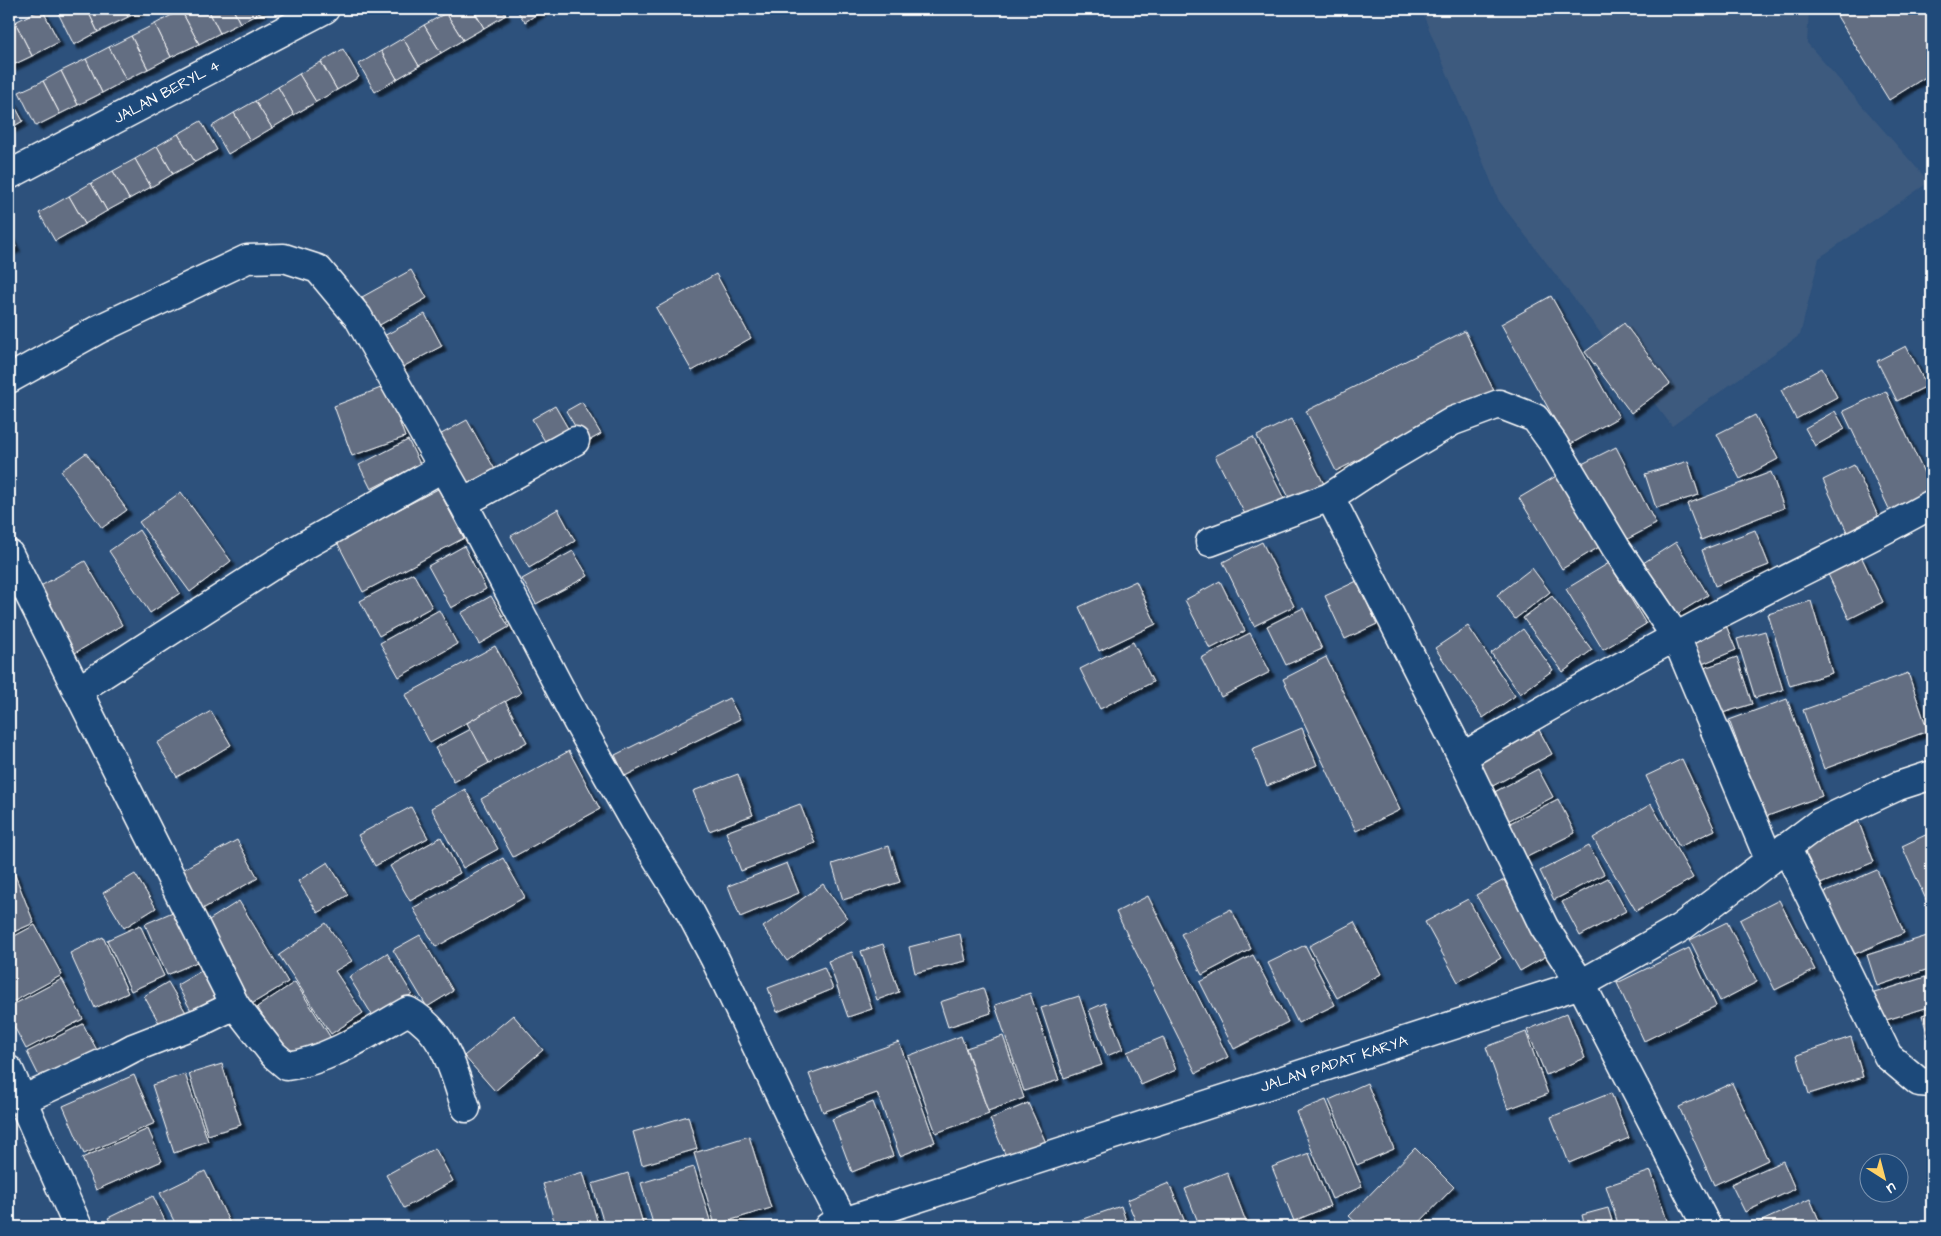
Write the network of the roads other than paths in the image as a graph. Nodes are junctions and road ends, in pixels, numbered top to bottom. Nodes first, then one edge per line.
1 (325, 9) edge
2 (9, 175) edge
3 (9, 379) edge
4 (575, 441) dead end
5 (442, 468) junction
6 (1330, 497) junction
7 (463, 503) junction
8 (1932, 504) edge
9 (1210, 542) dead end
10 (9, 554) edge
11 (1676, 637) junction
12 (78, 691) junction
13 (1462, 757) junction
14 (1932, 775) edge
15 (1778, 853) junction
16 (1581, 984) junction
17 (235, 1005) junction
18 (9, 1070) edge
19 (1932, 1083) edge
20 (22, 1100) junction
21 (466, 1108) dead end
22 (836, 1224) edge
23 (78, 1227) edge
24 (1707, 1227) edge

1 - 2 street, JALAN BERYL 4
3 - 5 street
4 - 7 street
5 - 7 street
5 - 12 street
6 - 9 street
6 - 11 street
6 - 13 street
7 - 22 street
8 - 11 street
10 - 12 street
11 - 13 street
11 - 15 street
12 - 17 street
13 - 16 street
14 - 15 street, JALAN PADAT KARYA
15 - 16 street, JALAN PADAT KARYA
15 - 19 street
16 - 22 street, JALAN PADAT KARYA
16 - 24 street
17 - 20 street
17 - 21 street
18 - 20 street
20 - 23 street

